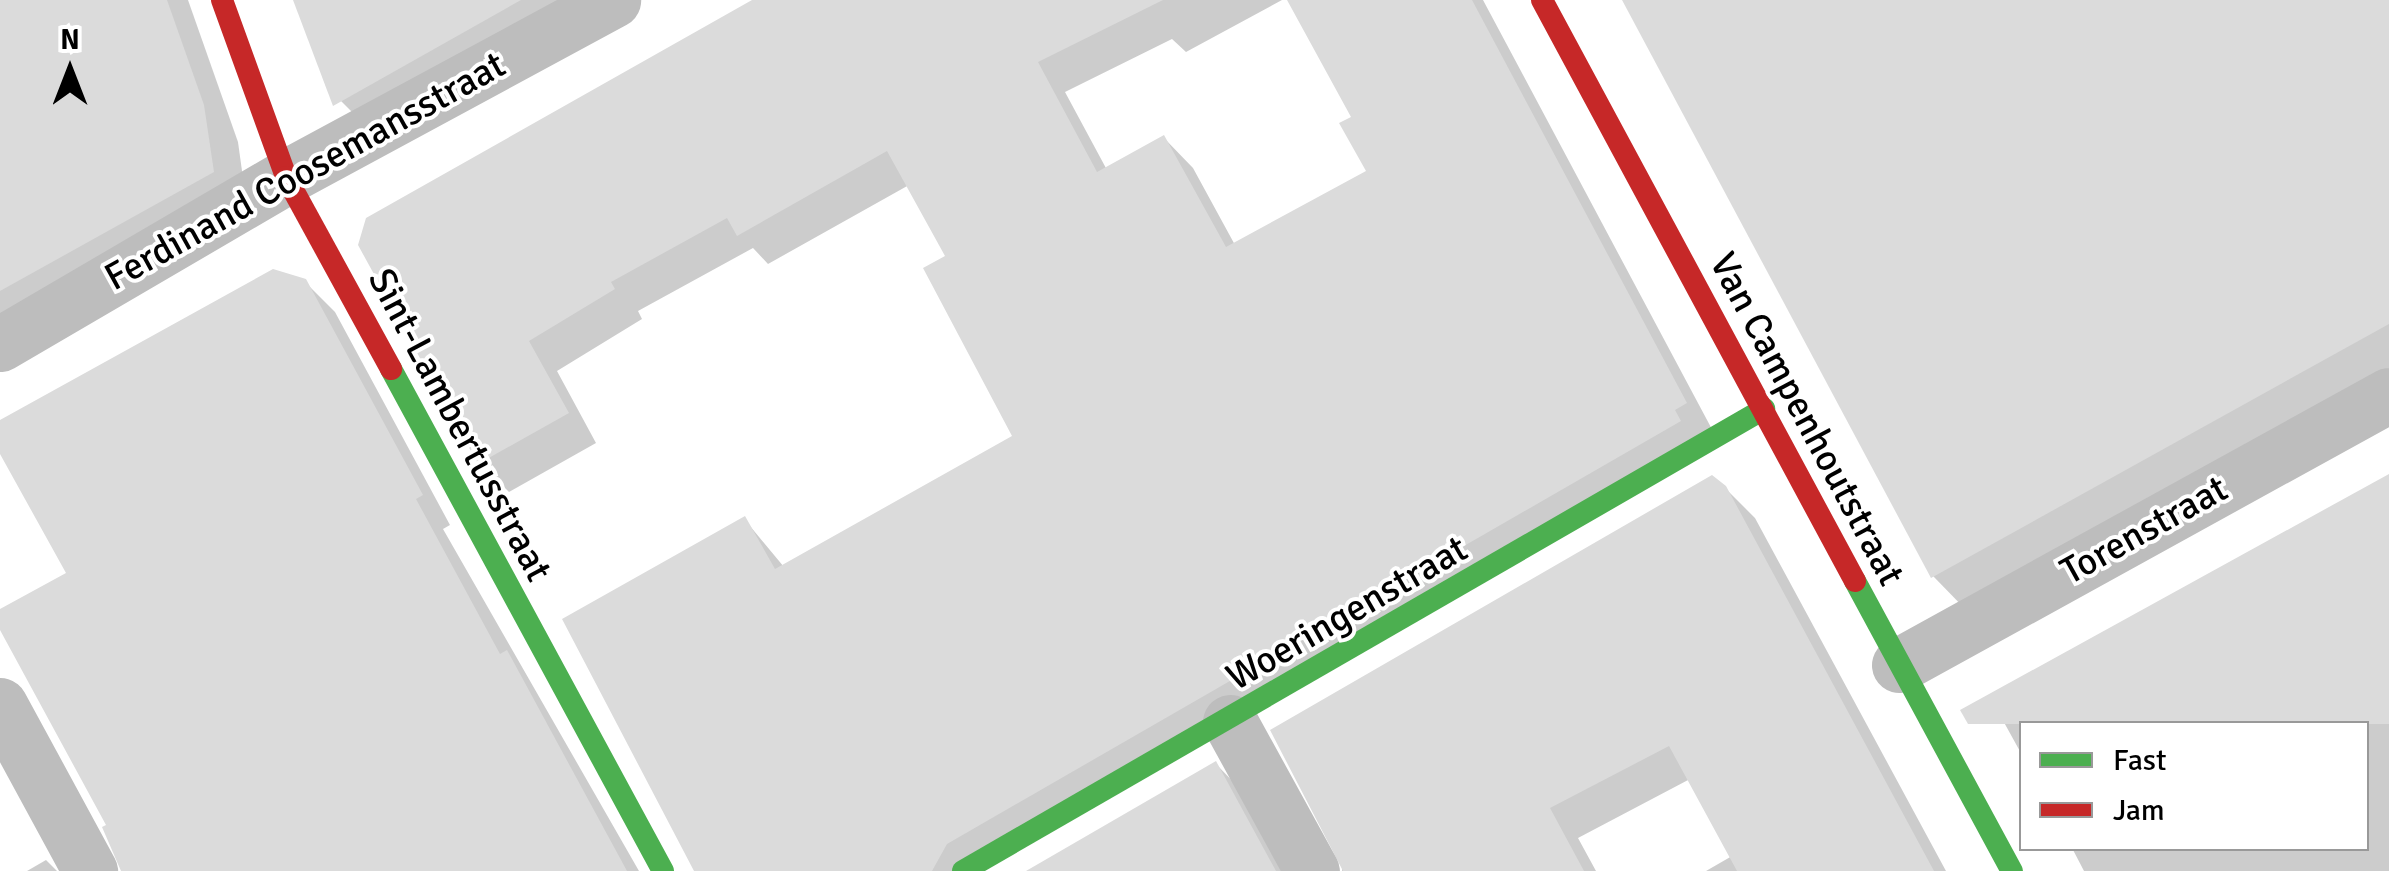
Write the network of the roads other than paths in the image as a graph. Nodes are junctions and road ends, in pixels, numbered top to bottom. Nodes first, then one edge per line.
1 (222, 0) edge
2 (612, 0) edge
3 (1542, 0) edge
4 (286, 177) junction
5 (0, 344) edge
6 (2389, 396) edge
7 (1764, 410) junction
8 (1899, 665) junction
9 (0, 705) edge
10 (1230, 722) junction
11 (90, 871) edge
12 (663, 871) edge
13 (963, 871) edge
14 (1312, 871) edge
15 (2012, 871) edge

1 - 4 street, Sint-Lambertusstraat
2 - 4 street, Ferdinand Coosemansstraat
3 - 7 street, Van Campenhoutstraat
4 - 5 street, Ferdinand Coosemansstraat
4 - 12 street, Sint-Lambertusstraat
6 - 8 street, Torenstraat
7 - 8 street, Van Campenhoutstraat
7 - 10 street, Woeringenstraat
8 - 15 street, Van Campenhoutstraat
9 - 11 street
10 - 13 street, Woeringenstraat
10 - 14 street

